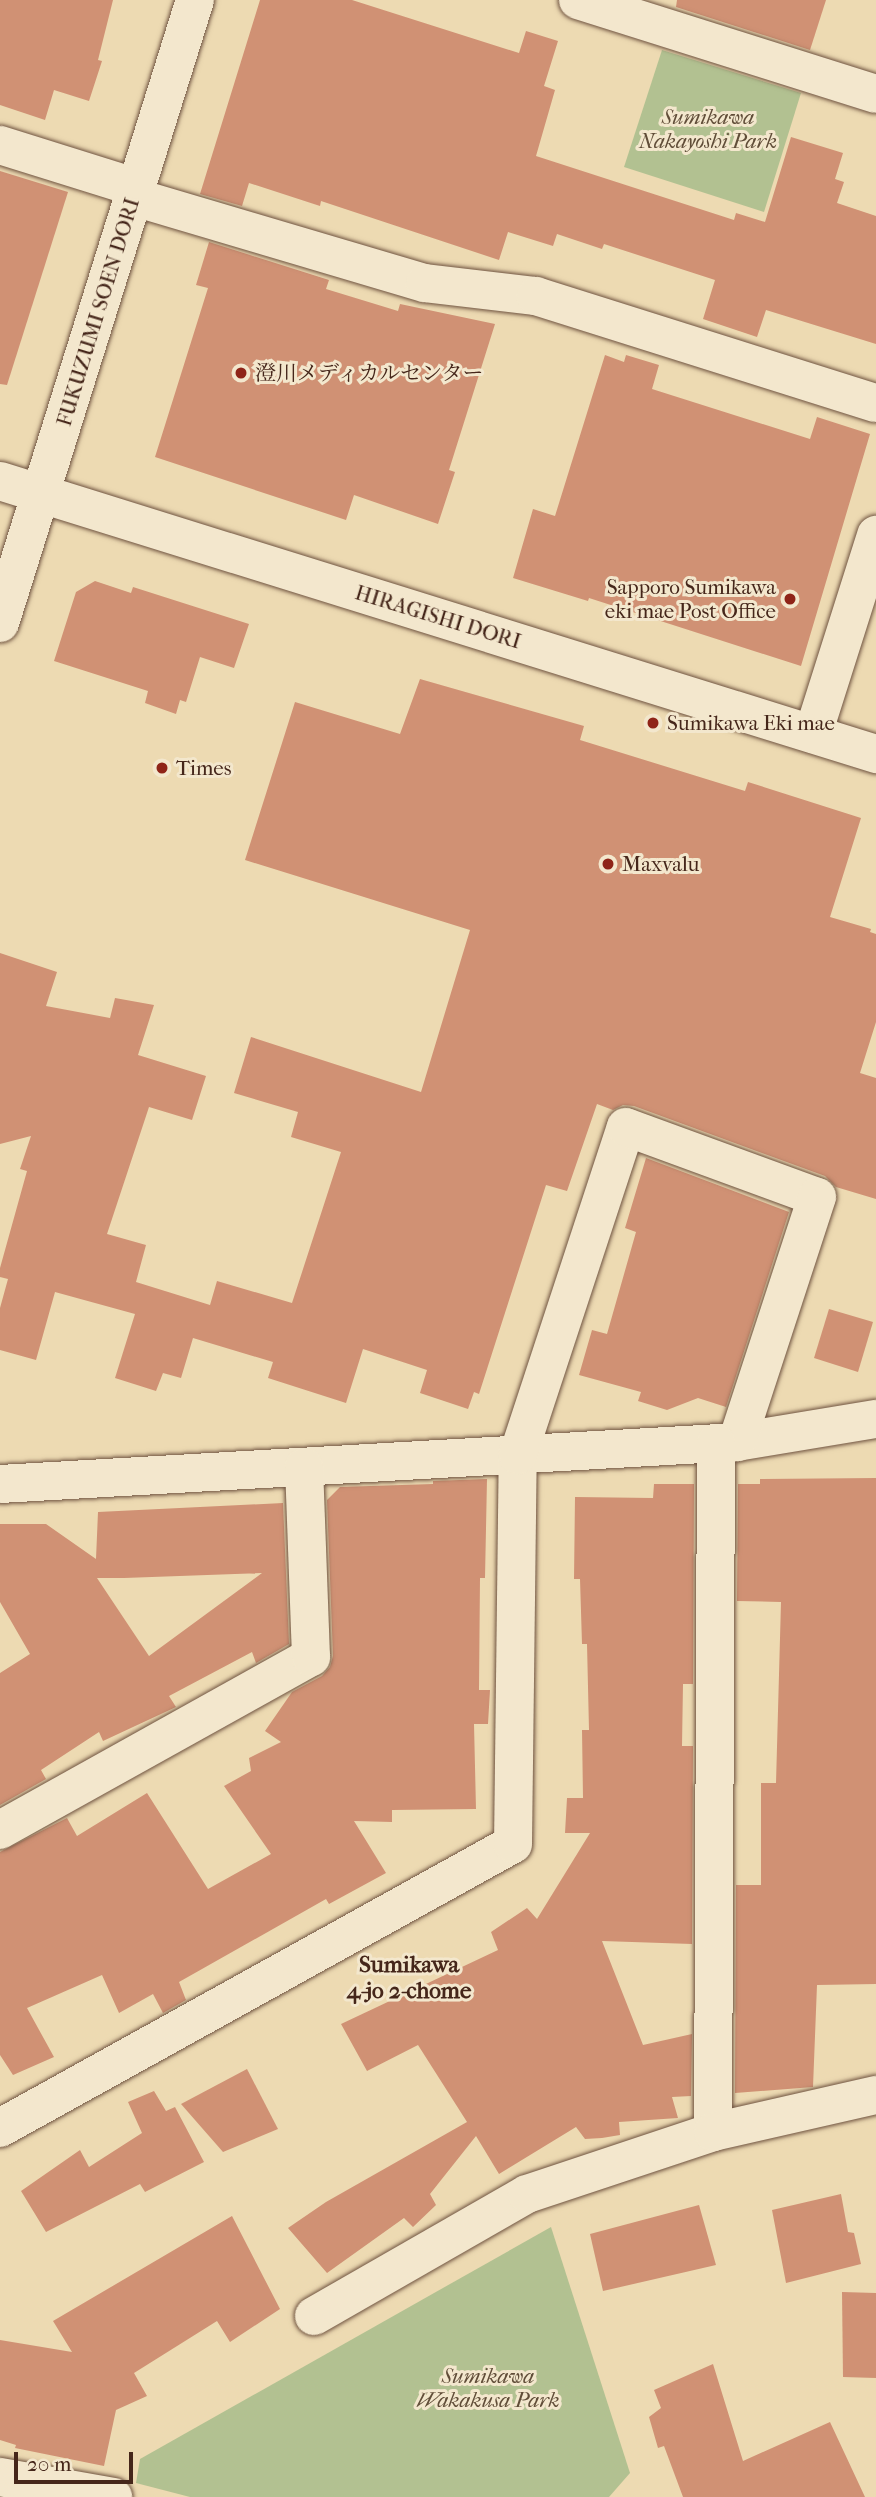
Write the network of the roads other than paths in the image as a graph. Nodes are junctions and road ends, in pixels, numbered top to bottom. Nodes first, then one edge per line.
1 (194, 0) edge
2 (578, 0) edge
3 (876, 94) edge
4 (0, 145) edge
5 (135, 192) junction
6 (876, 403) edge
7 (0, 481) edge
8 (41, 494) junction
9 (876, 535) edge
10 (0, 623) edge
11 (813, 734) junction
12 (876, 754) edge
13 (876, 1419) edge
14 (727, 1443) junction
15 (518, 1455) junction
16 (304, 1467) junction
17 (0, 1484) edge
18 (0, 1829) edge
19 (876, 2095) edge
20 (0, 2128) edge
21 (713, 2132) junction
22 (314, 2316) dead end
23 (0, 2477) edge
24 (109, 2497) edge

1 - 5 street, FUKUZUMI SOEN DORI
2 - 3 street
4 - 5 street
5 - 6 street
5 - 8 street, FUKUZUMI SOEN DORI
7 - 8 street, HIRAGISHI DORI
8 - 10 street, FUKUZUMI SOEN DORI
8 - 11 street, HIRAGISHI DORI
9 - 11 street
11 - 12 street, HIRAGISHI DORI
13 - 14 street
14 - 15 street
14 - 15 street
14 - 21 street
15 - 16 street
15 - 20 street
16 - 17 street
16 - 18 street
19 - 21 street
21 - 22 street
23 - 24 street

